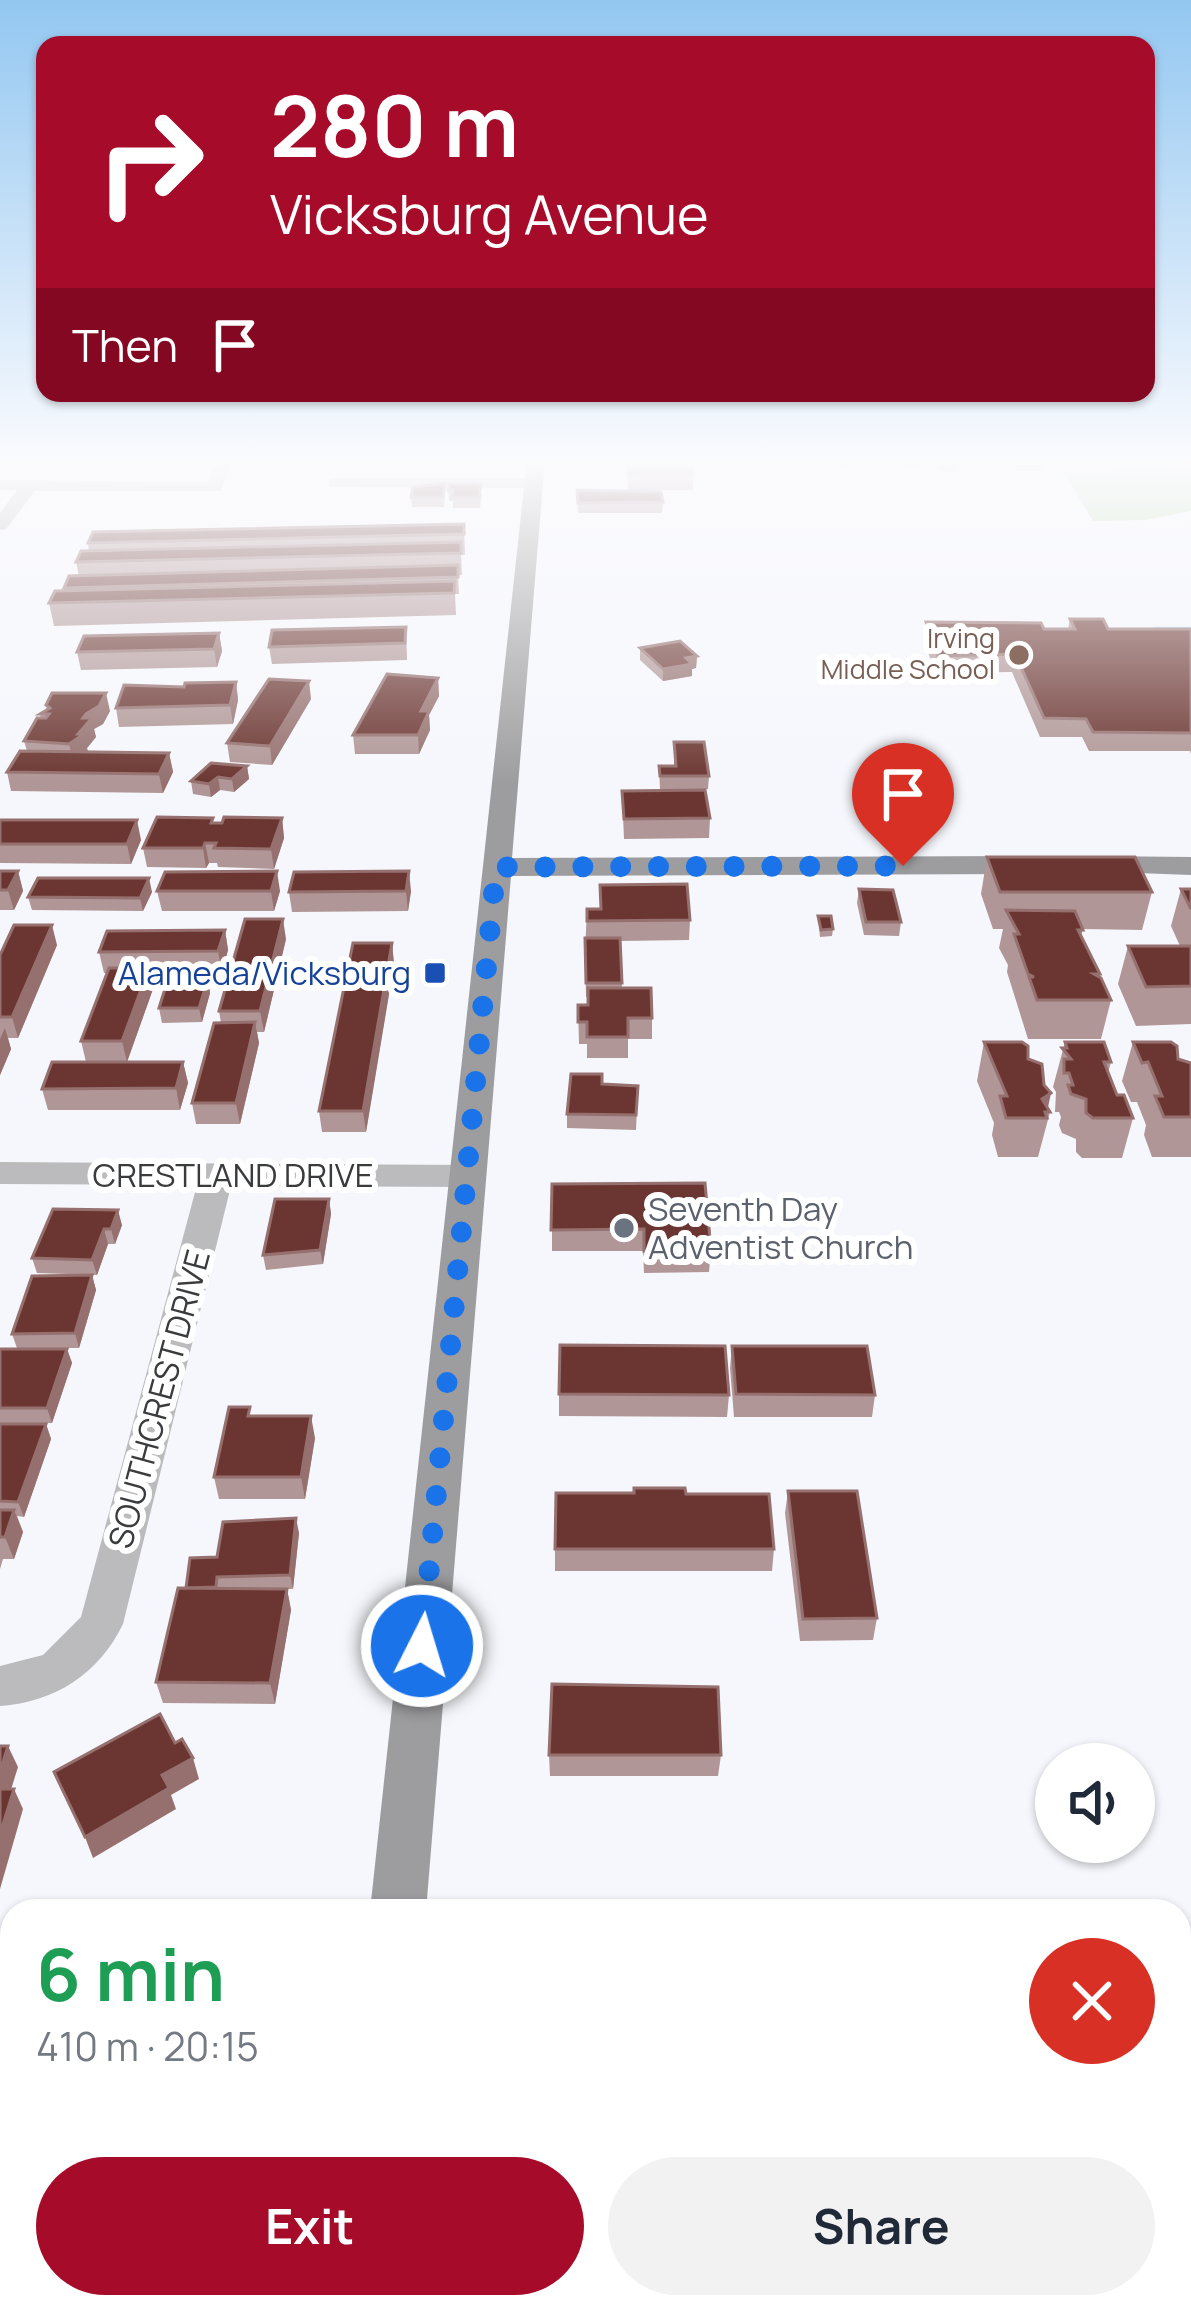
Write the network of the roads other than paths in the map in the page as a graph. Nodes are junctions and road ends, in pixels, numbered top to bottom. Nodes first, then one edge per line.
1 (526, 567) edge
2 (1191, 866) edge
3 (496, 867) junction
4 (0, 1173) edge
5 (217, 1174) junction
6 (466, 1176) junction
7 (0, 1686) edge
8 (399, 1899) edge

1 - 3 street
2 - 3 street
3 - 6 street
4 - 5 street, CRESTLAND DRIVE
5 - 6 street, CRESTLAND DRIVE
5 - 7 street, SOUTHCREST DRIVE
6 - 8 street

